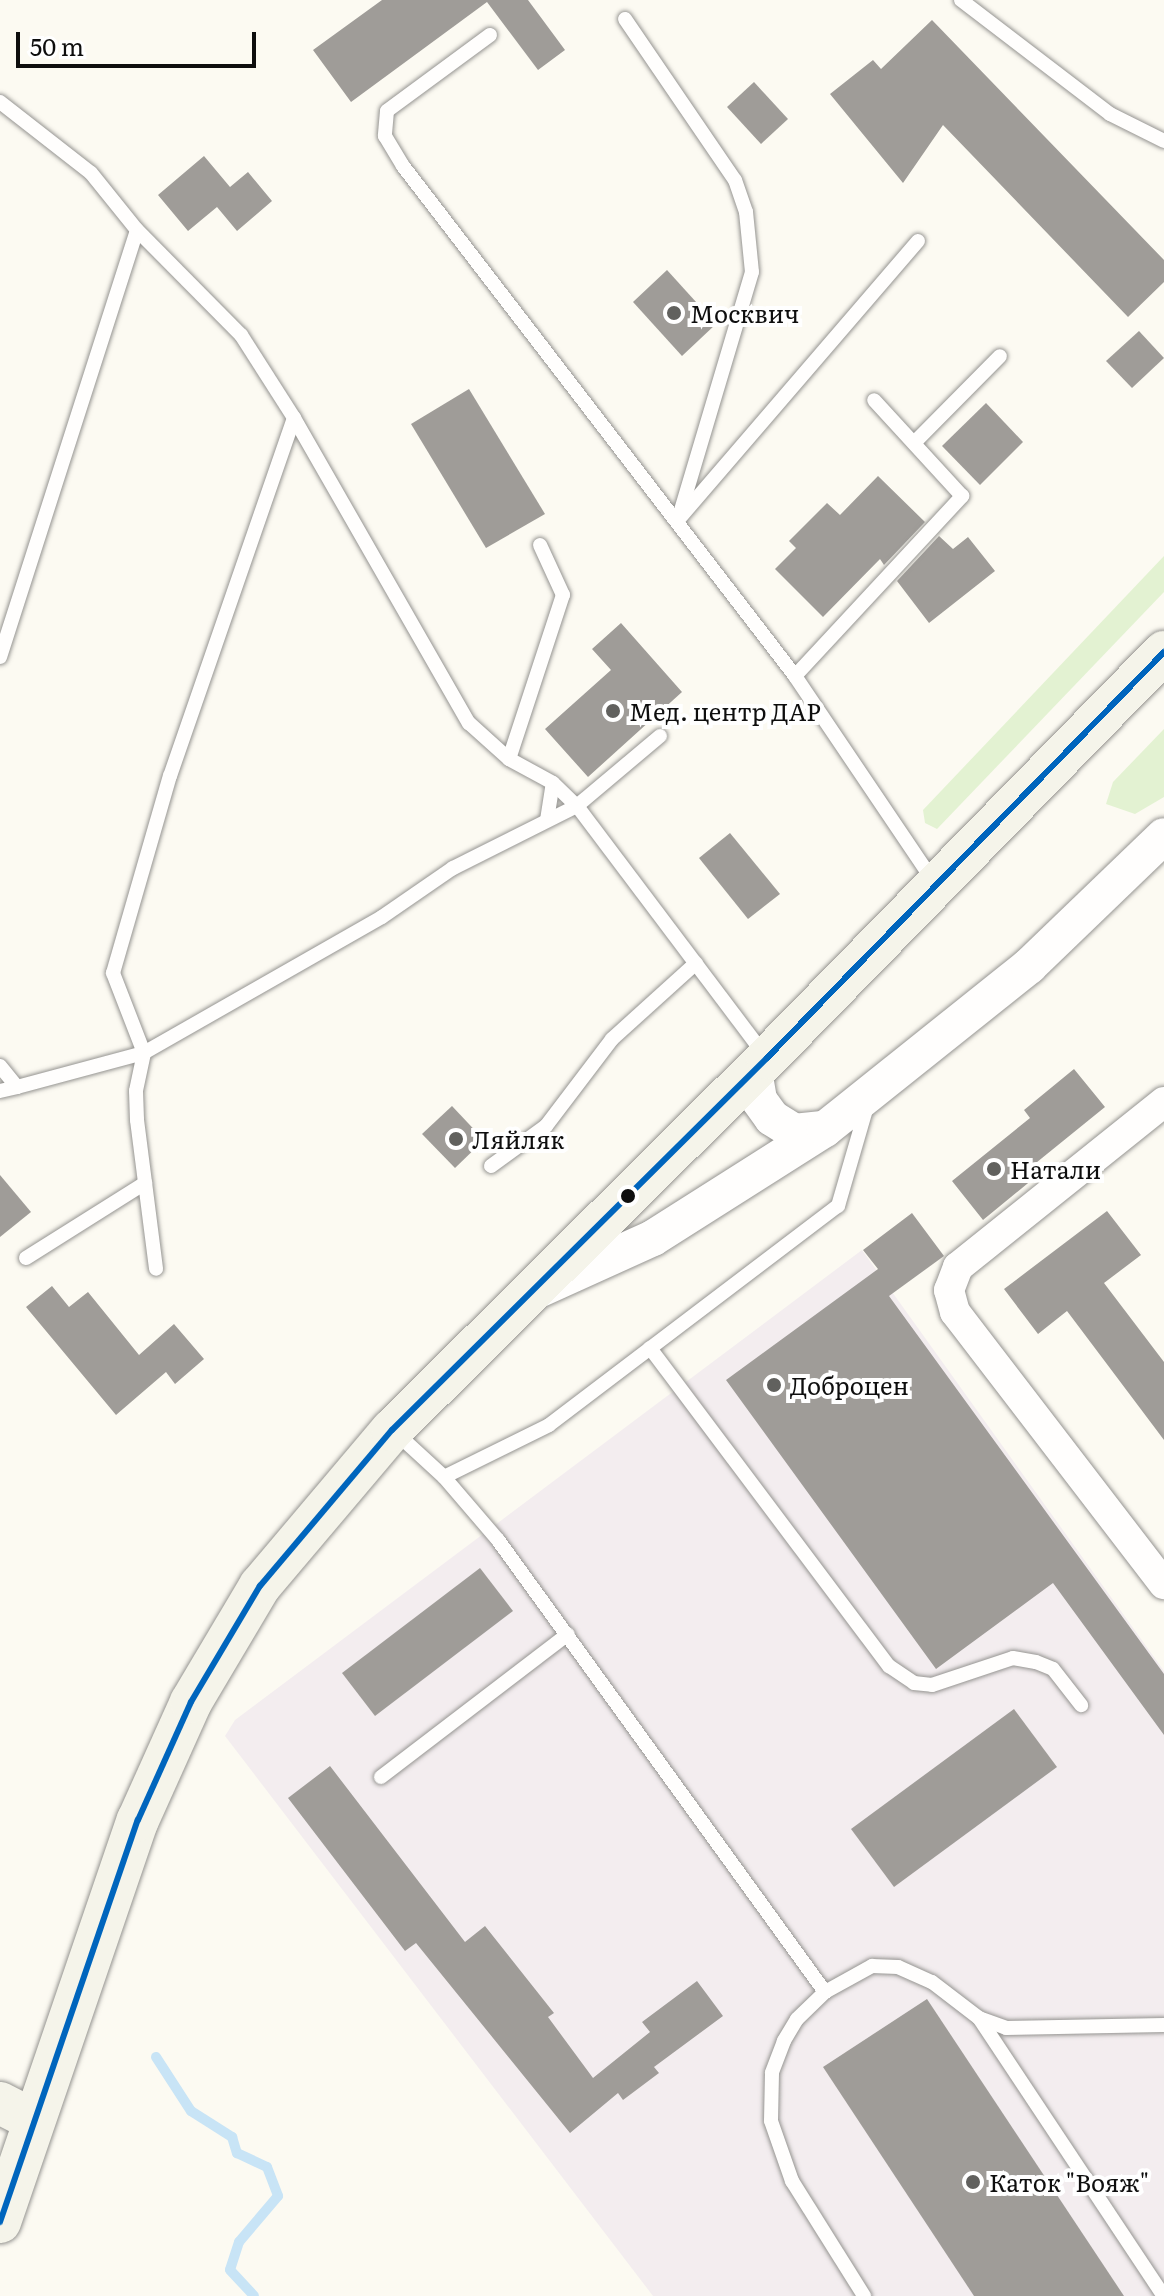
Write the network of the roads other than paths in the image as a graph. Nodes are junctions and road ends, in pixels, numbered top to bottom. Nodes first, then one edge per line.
1 (961, 0) edge
2 (625, 19) dead end
3 (490, 35) dead end
4 (0, 102) edge
5 (1164, 141) edge
6 (137, 230) junction
7 (918, 241) dead end
8 (1000, 356) dead end
9 (874, 400) dead end
10 (294, 418) junction
11 (914, 443) junction
12 (678, 520) junction
13 (540, 545) dead end
14 (1164, 652) edge
15 (0, 657) edge
16 (795, 676) junction
17 (660, 736) dead end
18 (509, 759) junction
19 (553, 783) junction
20 (577, 806) junction
21 (547, 820) junction
22 (1164, 836) edge
23 (936, 885) junction
24 (696, 963) junction
25 (144, 1053) junction
26 (760, 1064) junction
27 (0, 1066) edge
28 (17, 1087) junction
29 (0, 1091) edge
30 (870, 1094) junction
31 (1164, 1102) edge
32 (825, 1129) junction
33 (491, 1166) dead end
34 (145, 1183) junction
35 (26, 1258) dead end
36 (156, 1269) dead end
37 (534, 1292) junction
38 (650, 1348) junction
39 (392, 1430) junction
40 (444, 1477) junction
41 (1164, 1584) edge
42 (568, 1634) junction
43 (1081, 1705) dead end
44 (381, 1777) dead end
45 (825, 1992) junction
46 (979, 2018) junction
47 (1164, 2025) edge
48 (16, 2111) edge
49 (0, 2222) edge
50 (864, 2296) edge
51 (1164, 2296) edge

1 - 5 lane
2 - 12 lane
3 - 12 lane
4 - 6 lane
6 - 10 lane
6 - 15 lane
7 - 12 lane
8 - 11 lane
9 - 11 lane
10 - 18 lane
10 - 25 lane
11 - 16 lane
12 - 16 lane
13 - 18 lane
14 - 23 main road
16 - 23 lane
17 - 20 lane
18 - 19 lane
19 - 20 lane
19 - 21 lane
20 - 21 lane
20 - 24 lane
21 - 25 lane
22 - 30 street
23 - 26 main road
24 - 26 lane
24 - 33 lane
25 - 28 lane
25 - 34 lane
26 - 32 street
26 - 37 main road
27 - 28 lane
28 - 29 lane
30 - 32 street
30 - 38 lane
31 - 41 street
32 - 37 street
34 - 35 lane
34 - 36 lane
37 - 39 main road
38 - 40 lane
38 - 43 lane
39 - 40 lane
39 - 48 main road
40 - 42 lane
42 - 44 lane
42 - 45 lane
45 - 46 lane
45 - 50 lane
46 - 47 lane
46 - 51 lane
48 - 49 main road

